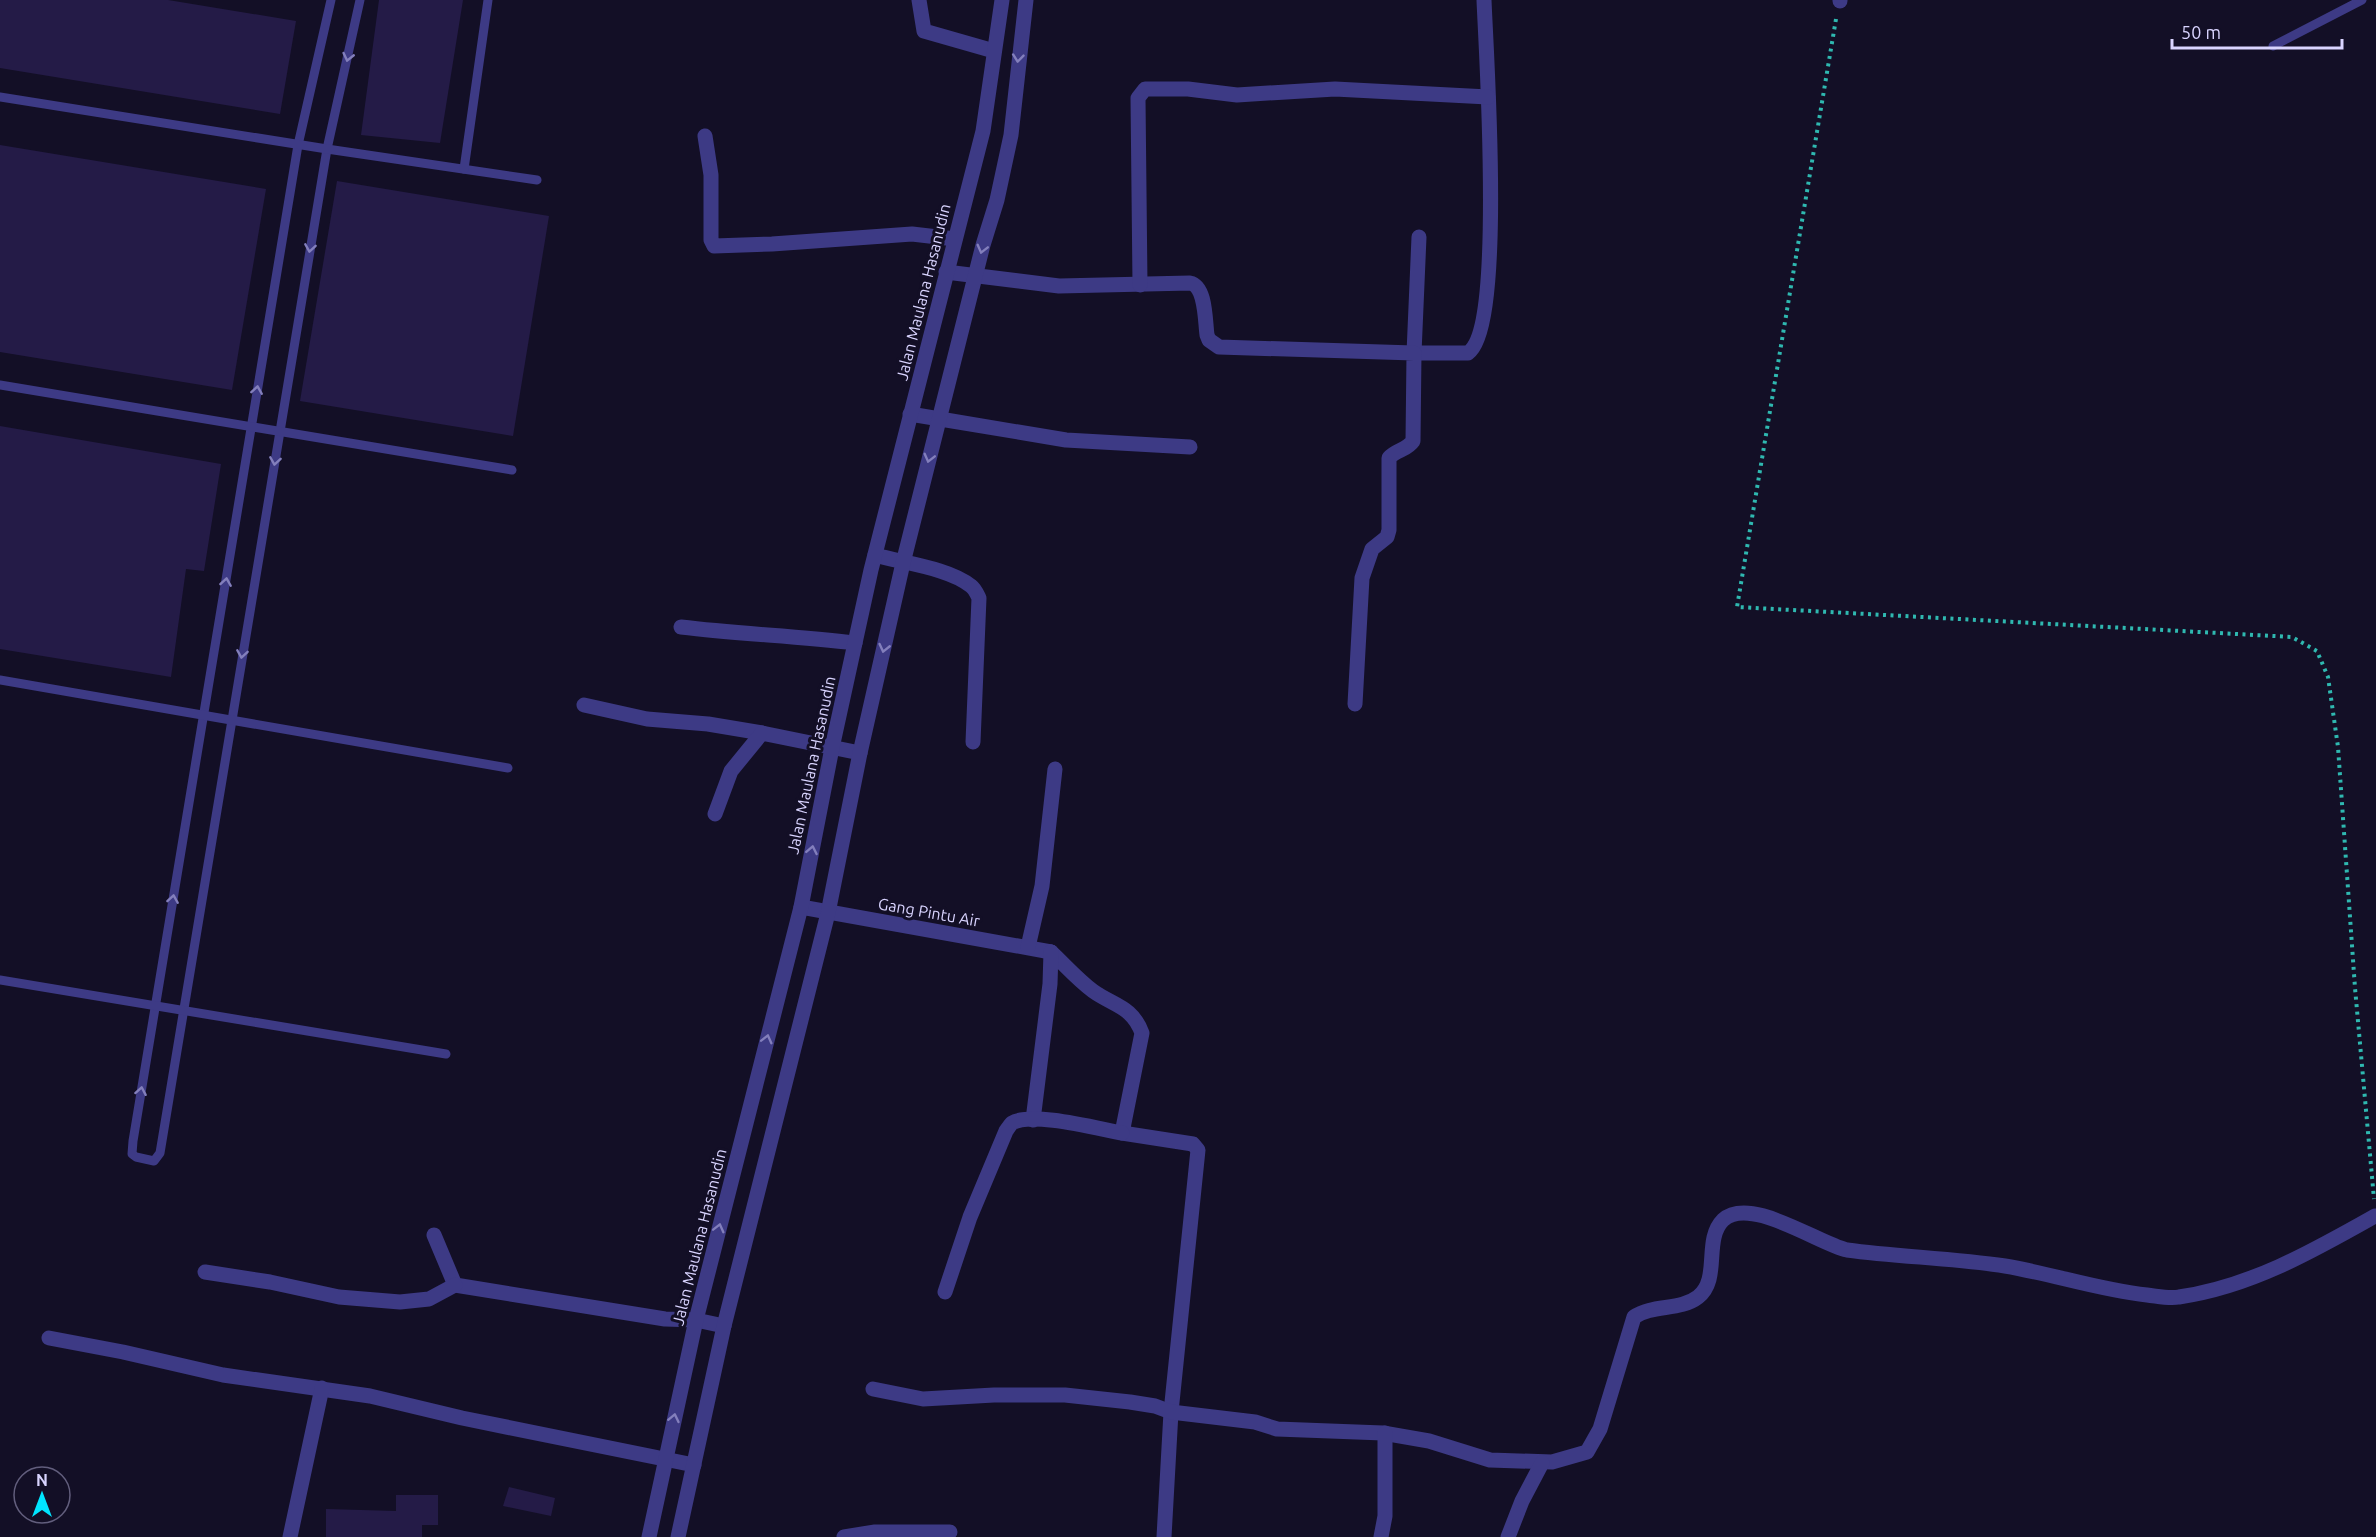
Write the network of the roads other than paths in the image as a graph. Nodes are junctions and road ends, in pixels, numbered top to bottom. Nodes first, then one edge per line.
1 (331, 0) edge
2 (360, 0) edge
3 (488, 0) edge
4 (919, 0) edge
5 (1002, 0) edge
6 (1026, 0) edge
7 (1484, 0) edge
8 (2362, 0) edge
9 (998, 20) junction
10 (1021, 28) junction
11 (2273, 46) dead end
12 (994, 51) junction
13 (0, 97) edge
14 (1488, 97) junction
15 (983, 131) junction
16 (1011, 135) junction
17 (705, 136) dead end
18 (298, 145) junction
19 (327, 149) junction
20 (464, 169) junction
21 (537, 180) dead end
22 (1419, 237) dead end
23 (955, 239) junction
24 (946, 272) junction
25 (976, 276) junction
26 (1140, 285) junction
27 (1414, 353) junction
28 (0, 385) edge
29 (910, 414) junction
30 (939, 420) junction
31 (251, 428) junction
32 (280, 432) junction
33 (1190, 447) dead end
34 (512, 470) dead end
35 (875, 555) junction
36 (903, 563) junction
37 (681, 627) dead end
38 (848, 642) junction
39 (0, 680) edge
40 (1355, 704) dead end
41 (584, 705) dead end
42 (204, 714) junction
43 (232, 719) junction
44 (762, 733) junction
45 (973, 742) dead end
46 (826, 746) junction
47 (860, 753) junction
48 (508, 768) dead end
49 (1055, 769) dead end
50 (715, 814) dead end
51 (801, 907) junction
52 (828, 913) junction
53 (1028, 947) junction
54 (1051, 951) junction
55 (0, 980) edge
56 (156, 1005) junction
57 (183, 1009) junction
58 (446, 1054) dead end
59 (1033, 1120) junction
60 (1122, 1133) junction
61 (2375, 1216) edge
62 (434, 1235) dead end
63 (205, 1272) dead end
64 (455, 1285) junction
65 (945, 1292) dead end
66 (696, 1320) junction
67 (724, 1326) junction
68 (49, 1338) dead end
69 (322, 1388) junction
70 (873, 1389) dead end
71 (1171, 1412) junction
72 (1384, 1434) junction
73 (661, 1458) junction
74 (1542, 1463) junction
75 (694, 1465) junction
76 (950, 1532) dead end
77 (290, 1537) edge
78 (649, 1537) edge
79 (678, 1537) edge
80 (844, 1537) edge
81 (1164, 1537) edge
82 (1382, 1537) edge
83 (1508, 1537) edge

1 - 18 lane
2 -> 19 lane
3 - 20 lane
4 - 12 street
5 - 9 street, Jalan Maulana Hasanudin
6 - 10 street
7 - 14 street
8 - 11 lane
9 - 10 street
9 - 12 street, Jalan Maulana Hasanudin
10 -> 16 street
12 - 15 street, Jalan Maulana Hasanudin
13 - 18 lane
14 - 26 street
14 - 27 street
15 - 16 street
15 - 23 street, Jalan Maulana Hasanudin
16 -> 25 street
17 - 23 street
18 - 19 lane
31 -> 18 lane
19 - 20 lane
19 -> 32 lane
20 - 21 lane
22 - 27 street
23 - 24 street, Jalan Maulana Hasanudin
24 - 25 street
24 - 29 street, Jalan Maulana Hasanudin
25 - 26 street
25 - 30 street
26 - 27 street
27 - 40 street
28 - 31 lane
29 - 30 street
29 - 35 street, Jalan Maulana Hasanudin
30 - 33 street
30 -> 36 street
31 - 32 lane
42 -> 31 lane
32 - 34 lane
32 -> 43 lane
35 - 36 street
35 - 38 street, Jalan Maulana Hasanudin
36 - 45 street
36 -> 47 street
37 - 38 street
38 - 46 street, Jalan Maulana Hasanudin
39 - 42 lane
41 - 44 street
42 - 43 lane
56 -> 42 lane
43 - 48 lane
43 - 57 lane
44 - 46 street
44 - 50 street
46 - 47 street
51 -> 46 street, Jalan Maulana Hasanudin
47 - 52 street
49 - 53 street
51 - 52 street, Gang Pintu Air
66 -> 51 street, Jalan Maulana Hasanudin
52 - 53 street, Gang Pintu Air
52 - 67 street
53 - 54 street, Gang Pintu Air
54 - 59 street
54 - 60 street
55 - 56 lane
56 - 57 lane
57 -> 56 lane
57 - 58 lane
59 - 60 street
59 - 65 street
60 - 71 street
61 - 74 street
62 - 64 street
63 - 64 street
64 - 66 street
66 - 67 street
73 -> 66 street, Jalan Maulana Hasanudin
67 - 75 street
68 - 69 street
69 - 73 street
69 - 77 street
70 - 71 street
71 - 72 street
71 - 81 street
72 - 74 street
72 - 82 street
73 - 75 street
73 - 78 street, Jalan Maulana Hasanudin
74 - 83 street
75 - 79 street
76 - 80 street

